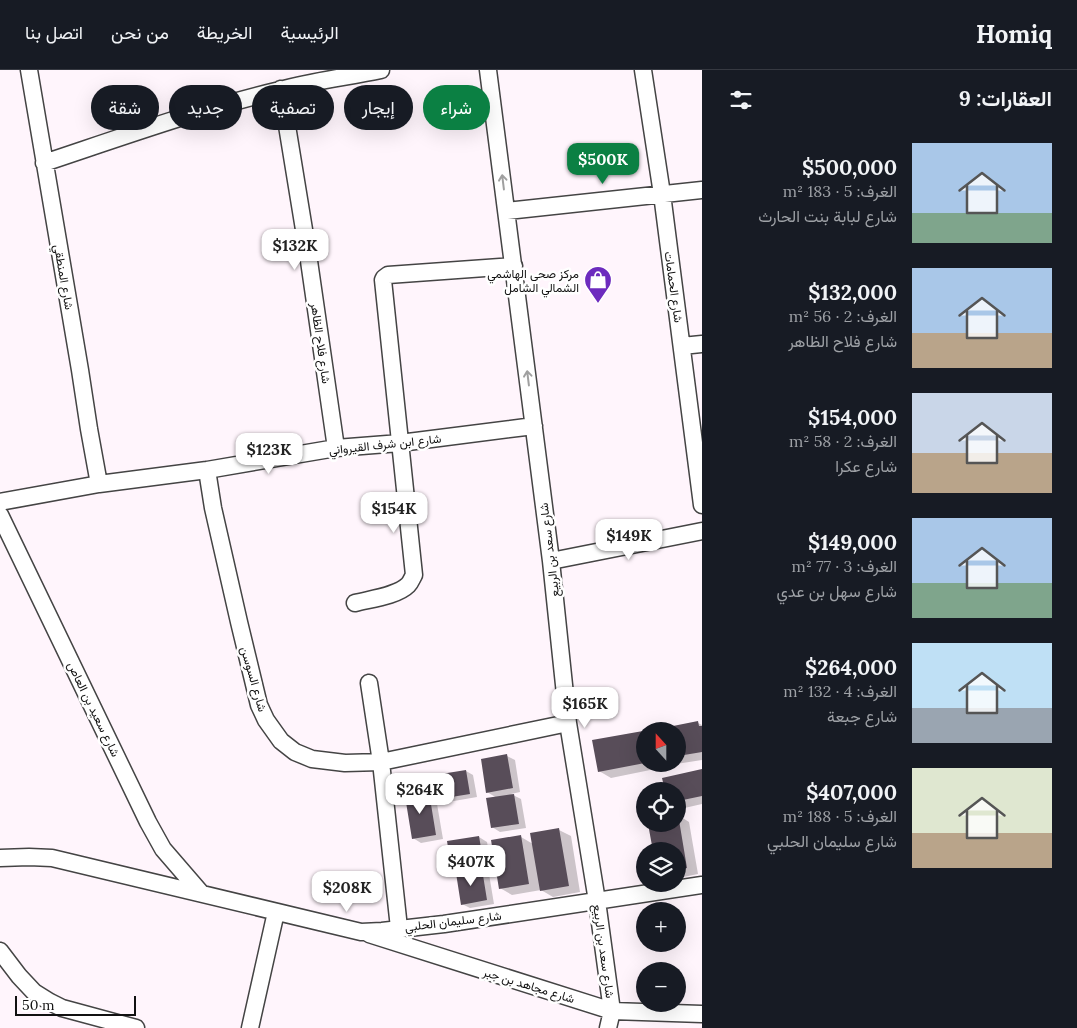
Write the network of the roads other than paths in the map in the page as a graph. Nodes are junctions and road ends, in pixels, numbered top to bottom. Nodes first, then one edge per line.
1 (28, 70) edge
2 (381, 70) edge
3 (488, 70) edge
4 (643, 70) edge
5 (303, 85) edge
6 (252, 97) edge
7 (288, 130) edge
8 (44, 163) junction
9 (702, 190) edge
10 (662, 194) junction
11 (507, 211) junction
12 (514, 266) junction
13 (702, 344) edge
14 (682, 346) junction
15 (534, 426) junction
16 (400, 443) junction
17 (336, 448) junction
18 (207, 470) junction
19 (99, 484) junction
20 (0, 502) edge
21 (702, 505) edge
22 (0, 515) edge
23 (702, 531) edge
24 (550, 561) junction
25 (355, 603) dead end
26 (369, 684) dead end
27 (568, 723) junction
28 (381, 762) junction
29 (0, 858) edge
30 (702, 885) edge
31 (201, 894) junction
32 (597, 901) junction
33 (276, 912) junction
34 (399, 928) junction
35 (360, 932) junction
36 (0, 951) edge
37 (612, 1011) junction
38 (702, 1014) edge
39 (136, 1028) edge
40 (250, 1028) edge
41 (608, 1028) edge

1 - 8 street, شارع المنطقي
2 - 5 street
11 -> 3 street, شارع سعد بن الربيع
4 - 10 street, شارع الحمامات
6 - 8 street
7 - 17 street, شارع فلاح الظاهر
8 - 19 street, شارع المنطقي
9 - 10 street
10 - 11 street
10 - 14 street, شارع الحمامات
11 - 12 street, شارع سعد بن الربيع
15 -> 12 street, شارع سعد بن الربيع
12 - 16 street
13 - 14 street
14 - 21 street, شارع الحمامات
15 - 16 street, شارع ابن شرف القيرواني
15 - 24 street, شارع سعد بن الربيع
16 - 17 street, شارع ابن شرف القيرواني
16 - 25 street
17 - 18 street, شارع ابن شرف القيرواني
18 - 19 street, شارع ابن شرف القيرواني
18 - 28 street, شارع السوسن
19 - 20 street, شارع ابن شرف القيرواني
22 - 31 street, شارع سعيد بن العاص
23 - 24 street
24 - 27 street, شارع سعد بن الربيع
26 - 28 street
27 - 28 street, شارع السوسن
27 - 32 street, شارع سعد بن الربيع
28 - 34 street
29 - 31 street, شارع سليمان الحلبي
30 - 32 street, شارع سليمان الحلبي
31 - 33 street, شارع سليمان الحلبي
32 - 34 street, شارع سليمان الحلبي
32 - 37 street, شارع سعد بن الربيع
33 - 35 street, شارع سليمان الحلبي
33 - 40 street
34 - 35 street, شارع سليمان الحلبي
35 - 37 street, شارع مجاهد بن جبر
36 - 39 street
37 - 38 street, شارع مجاهد بن جبر
37 - 41 street, شارع سعد بن الربيع

